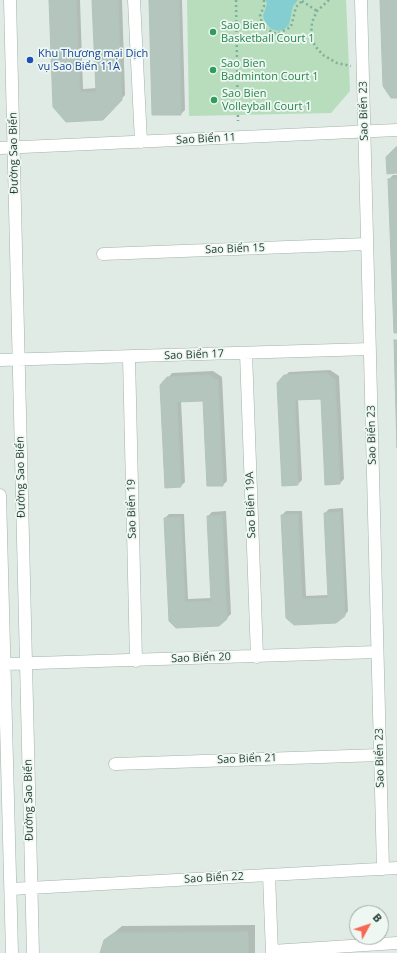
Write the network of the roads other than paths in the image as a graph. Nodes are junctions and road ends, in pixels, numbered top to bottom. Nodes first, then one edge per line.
1 (10, 0) edge
2 (134, 0) edge
3 (361, 0) edge
4 (397, 130) edge
5 (364, 131) junction
6 (140, 142) junction
7 (0, 148) edge
8 (14, 148) junction
9 (367, 244) junction
10 (103, 254) dead end
11 (370, 350) junction
12 (246, 353) junction
13 (129, 356) junction
14 (0, 360) edge
15 (18, 360) junction
16 (0, 495) edge
17 (377, 652) junction
18 (256, 656) junction
19 (136, 661) junction
20 (5, 664) junction
21 (26, 664) junction
22 (380, 755) junction
23 (115, 764) dead end
24 (397, 868) edge
25 (383, 869) junction
26 (269, 875) junction
27 (31, 888) junction
28 (11, 889) junction
29 (397, 943) edge
30 (272, 952) edge
31 (12, 953) edge
32 (33, 953) edge

1 - 8 street, Đường Sao Biển
2 - 6 street
3 - 5 street, Sao Biển 23
4 - 5 street, Sao Biển 11
5 - 6 street, Sao Biển 11
5 - 9 street, Sao Biển 23
6 - 8 street, Sao Biển 11
7 - 8 street, Sao Biển 11
8 - 15 street, Đường Sao Biển
9 - 10 street, Sao Biển 15
9 - 11 street, Sao Biển 23
11 - 12 street, Sao Biển 17
11 - 17 street, Sao Biển 23
12 - 13 street, Sao Biển 17
12 - 18 street, Sao Biển 19A
13 - 15 street, Sao Biển 17
13 - 19 street, Sao Biển 19
14 - 15 street, Sao Biển 17
15 - 21 street, Đường Sao Biển
16 - 20 street, Đường Sao Biển
17 - 18 street, Sao Biển 20
17 - 22 street, Sao Biển 23
18 - 19 street, Sao Biển 20
19 - 21 street, Sao Biển 20
20 - 21 street, Sao Biển 20
20 - 28 street, Đường Sao Biển
21 - 27 street, Đường Sao Biển
22 - 23 street, Sao Biển 21
22 - 25 street, Sao Biển 23
24 - 25 street, Sao Biển 22
25 - 26 street, Sao Biển 22
26 - 27 street, Sao Biển 22
26 - 30 street
27 - 28 street, Sao Biển 22
27 - 32 street, Đường Sao Biển
28 - 31 street, Đường Sao Biển
29 - 30 street

